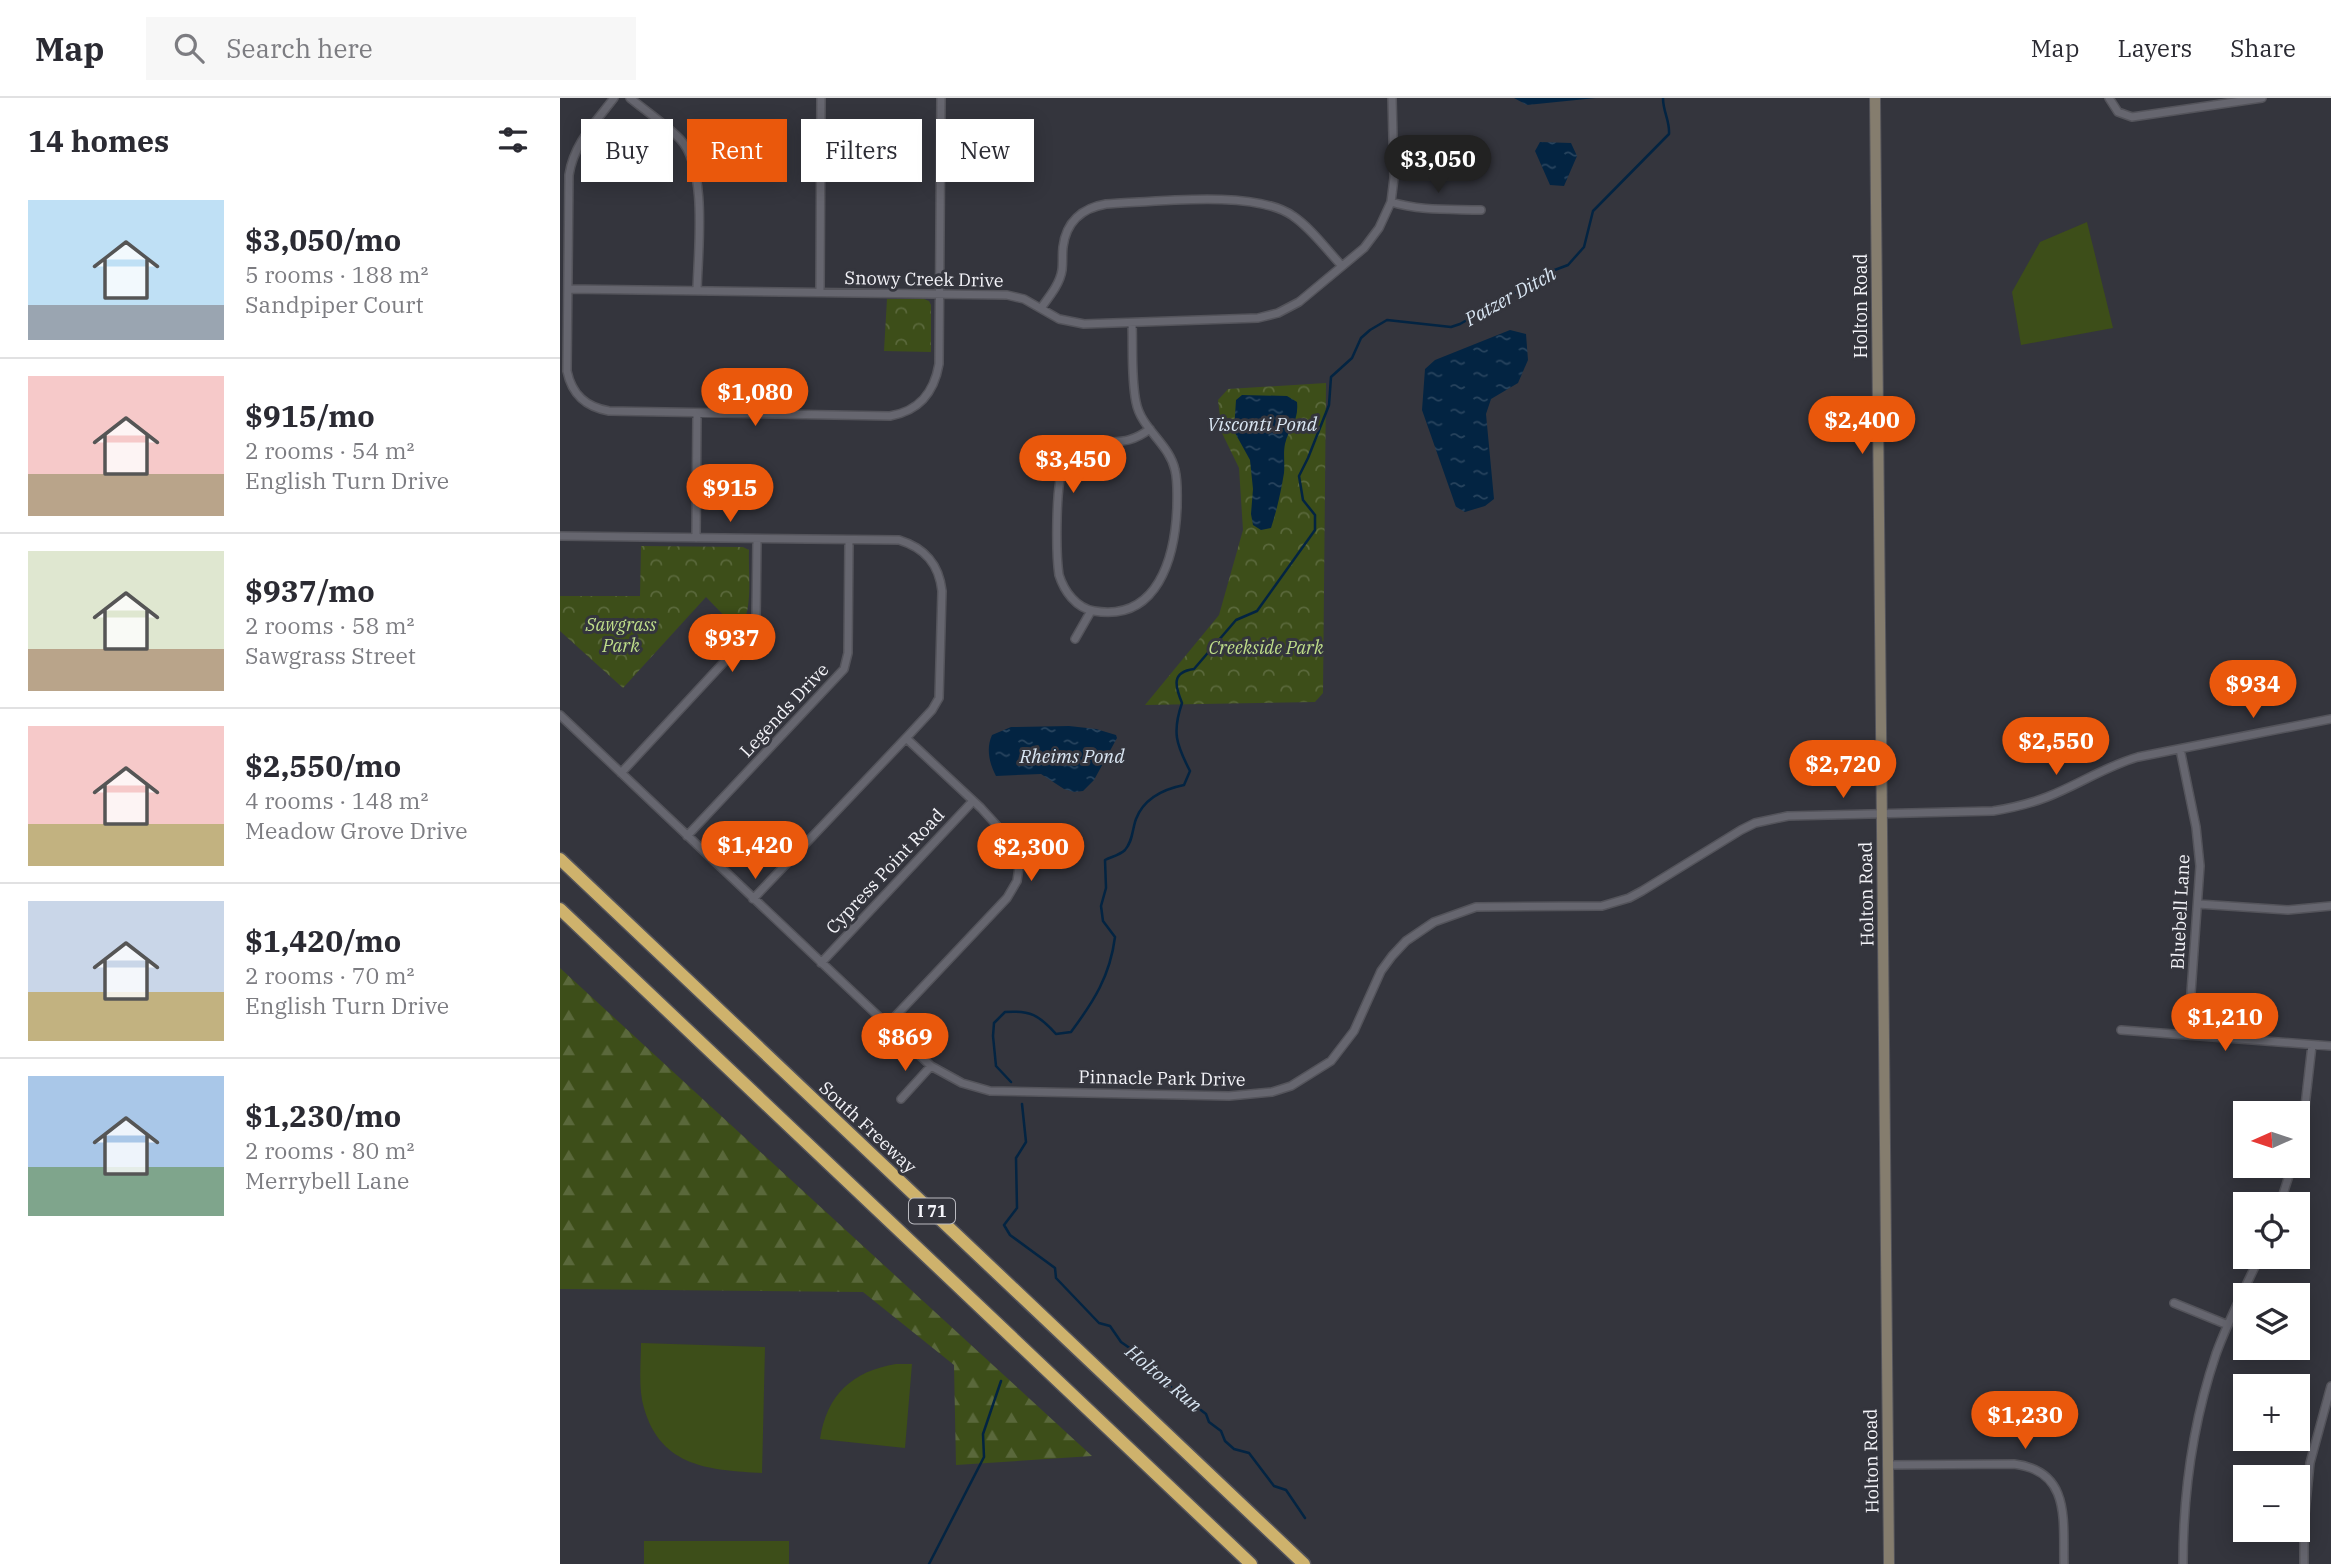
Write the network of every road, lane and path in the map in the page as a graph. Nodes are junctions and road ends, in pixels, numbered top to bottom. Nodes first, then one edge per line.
1 (614, 98) edge
2 (630, 98) edge
3 (821, 98) edge
4 (941, 98) edge
5 (1392, 98) edge
6 (1875, 98) edge
7 (2109, 98) edge
8 (2260, 98) edge
9 (564, 175) edge
10 (1391, 202) junction
11 (1480, 210) dead end
12 (1342, 266) junction
13 (568, 289) junction
14 (697, 290) junction
15 (820, 292) junction
16 (939, 294) junction
17 (1041, 308) junction
18 (1132, 323) junction
19 (697, 413) junction
20 (1150, 429) junction
21 (560, 536) edge
22 (696, 538) junction
23 (757, 539) junction
24 (849, 540) junction
25 (1091, 611) junction
26 (1075, 639) dead end
27 (560, 715) edge
28 (2331, 719) edge
29 (906, 738) junction
30 (2180, 749) junction
31 (621, 772) junction
32 (973, 801) junction
33 (1880, 814) junction
34 (687, 836) junction
35 (560, 859) edge
36 (753, 899) junction
37 (2198, 904) junction
38 (2331, 906) edge
39 (560, 909) edge
40 (821, 963) junction
41 (887, 1025) junction
42 (2121, 1030) dead end
43 (2188, 1035) junction
44 (2312, 1045) junction
45 (2331, 1046) edge
46 (930, 1066) junction
47 (901, 1098) dead end
48 (2306, 1101) edge
49 (2254, 1269) edge
50 (2174, 1303) dead end
51 (2228, 1325) junction
52 (2331, 1386) edge
53 (1887, 1465) junction
54 (1251, 1564) edge
55 (1304, 1564) edge
56 (1889, 1564) edge
57 (2064, 1564) edge
58 (2183, 1564) edge
59 (2304, 1564) edge

1 - 9 street
2 - 14 street
3 - 15 street
4 - 16 street
5 - 10 street
6 - 33 street, Holton Road
7 - 8 street
9 - 13 street
10 - 11 street
10 - 12 street, Snowy Creek Drive
12 - 17 street
12 - 18 street, Snowy Creek Drive
13 - 14 street, Snowy Creek Drive
13 - 19 street
14 - 15 street, Snowy Creek Drive
15 - 16 street, Snowy Creek Drive
16 - 17 street, Snowy Creek Drive
16 - 19 street
17 - 18 street, Snowy Creek Drive
18 - 20 street
19 - 22 street
20 - 25 street
20 - 25 street
21 - 22 street
22 - 23 street
23 - 24 street
23 - 31 street
24 - 29 street
24 - 34 street, Legends Drive
25 - 26 street
27 - 31 street, Pinnacle Park Drive
28 - 30 street, Pinnacle Park Drive
29 - 32 street
29 - 36 street
30 - 33 street, Pinnacle Park Drive
30 - 37 street, Bluebell Lane
31 - 34 street, Pinnacle Park Drive
32 - 40 street, Cypress Point Road
32 - 41 street
33 - 46 street, Pinnacle Park Drive
33 - 53 street, Holton Road
34 - 36 street, Pinnacle Park Drive
35 - 55 highway, South Freeway / I 71
36 - 40 street, Pinnacle Park Drive
37 - 38 street
37 - 43 street, Bluebell Lane
39 - 54 highway, I 71
40 - 41 street, Pinnacle Park Drive
41 - 46 street, Pinnacle Park Drive
42 - 43 street
43 - 44 street
44 - 45 street
44 - 48 street
46 - 47 street
49 - 51 street
50 - 51 street
51 - 58 street
52 - 59 street
53 - 56 street, Holton Road
53 - 57 street

